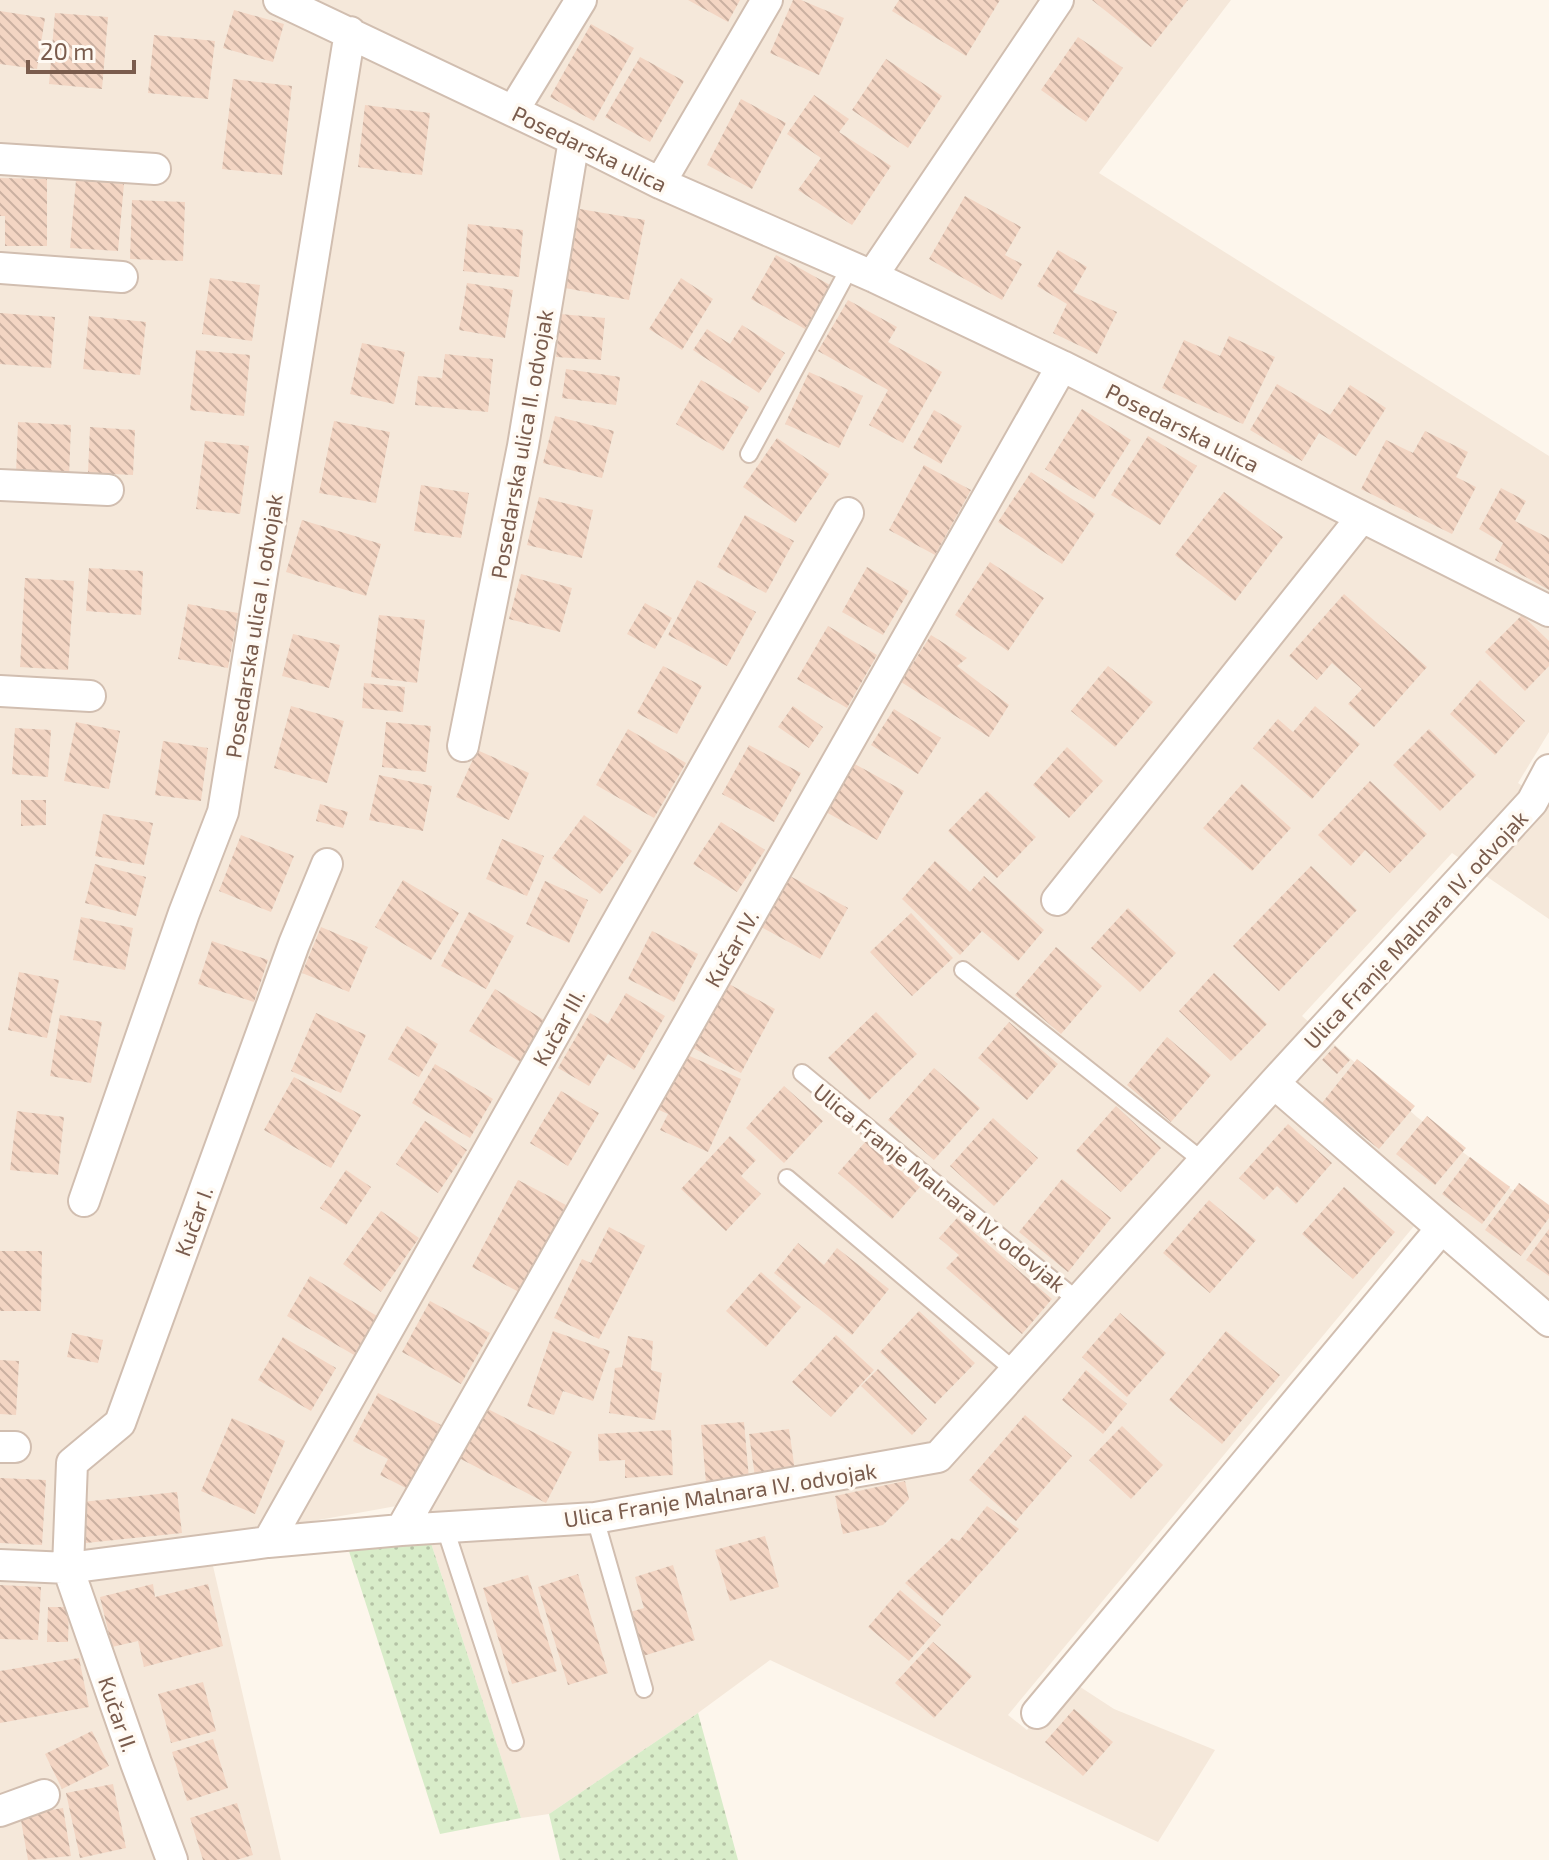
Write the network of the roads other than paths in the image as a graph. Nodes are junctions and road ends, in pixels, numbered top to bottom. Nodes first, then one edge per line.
1 (279, 0) edge
2 (581, 0) edge
3 (767, 0) edge
4 (1058, 0) edge
5 (342, 19) edge
6 (513, 111) junction
7 (574, 140) junction
8 (0, 159) edge
9 (155, 169) dead end
10 (660, 183) junction
11 (0, 268) edge
12 (861, 271) junction
13 (122, 277) dead end
14 (1062, 366) junction
15 (749, 454) dead end
16 (0, 485) edge
17 (108, 490) dead end
18 (848, 513) dead end
19 (1362, 517) junction
20 (1549, 611) edge
21 (0, 691) edge
22 (90, 696) dead end
23 (463, 746) dead end
24 (1549, 770) edge
25 (1540, 808) edge
26 (327, 864) dead end
27 (1057, 900) dead end
28 (963, 970) dead end
29 (802, 1073) dead end
30 (1274, 1083) junction
31 (1204, 1162) junction
32 (787, 1178) dead end
33 (84, 1201) dead end
34 (1441, 1229) junction
35 (1078, 1301) junction
36 (1549, 1321) edge
37 (1015, 1371) junction
38 (595, 1518) junction
39 (445, 1528) junction
40 (401, 1530) junction
41 (268, 1542) junction
42 (0, 1565) edge
43 (68, 1568) junction
44 (644, 1689) dead end
45 (1037, 1713) dead end
46 (515, 1742) dead end
47 (44, 1795) dead end
48 (0, 1811) edge
49 (172, 1860) edge

1 - 5 street, Posedarska ulica
2 - 6 street
3 - 10 street
4 - 12 street
5 - 6 street, Posedarska ulica
5 - 33 street, Posedarska ulica I. odvojak
6 - 7 street, Posedarska ulica
7 - 10 street, Posedarska ulica
7 - 23 street, Posedarska ulica II. odvojak
8 - 9 street
10 - 12 street, Posedarska ulica
11 - 13 street
12 - 14 street, Posedarska ulica
12 - 15 lane
14 - 19 street, Posedarska ulica
14 - 40 street, Kučar IV.
16 - 17 street
18 - 41 street, Kučar III.
19 - 20 street, Posedarska ulica
19 - 27 street
21 - 22 street
24 - 25 street, Ulica Franje Malnara IV. odvojak
25 - 30 street, Ulica Franje Malnara IV. odvojak
26 - 43 street, Kučar I.
28 - 31 lane
29 - 35 lane, Ulica Franje Malnara IV. odovjak
30 - 31 street, Ulica Franje Malnara IV. odvojak
30 - 34 street
31 - 35 street, Ulica Franje Malnara IV. odvojak
32 - 37 lane
34 - 36 street
34 - 45 street
35 - 37 street, Ulica Franje Malnara IV. odvojak
37 - 38 street, Ulica Franje Malnara IV. odvojak
38 - 39 street, Ulica Franje Malnara IV. odvojak
38 - 44 lane
39 - 40 street, Ulica Franje Malnara IV. odvojak
39 - 46 lane
40 - 41 street, Ulica Franje Malnara IV. odvojak
41 - 43 street, Ulica Franje Malnara IV. odvojak
42 - 43 street, Ulica Franje Malnara IV. odvojak
43 - 49 street, Kučar II.
47 - 48 street

